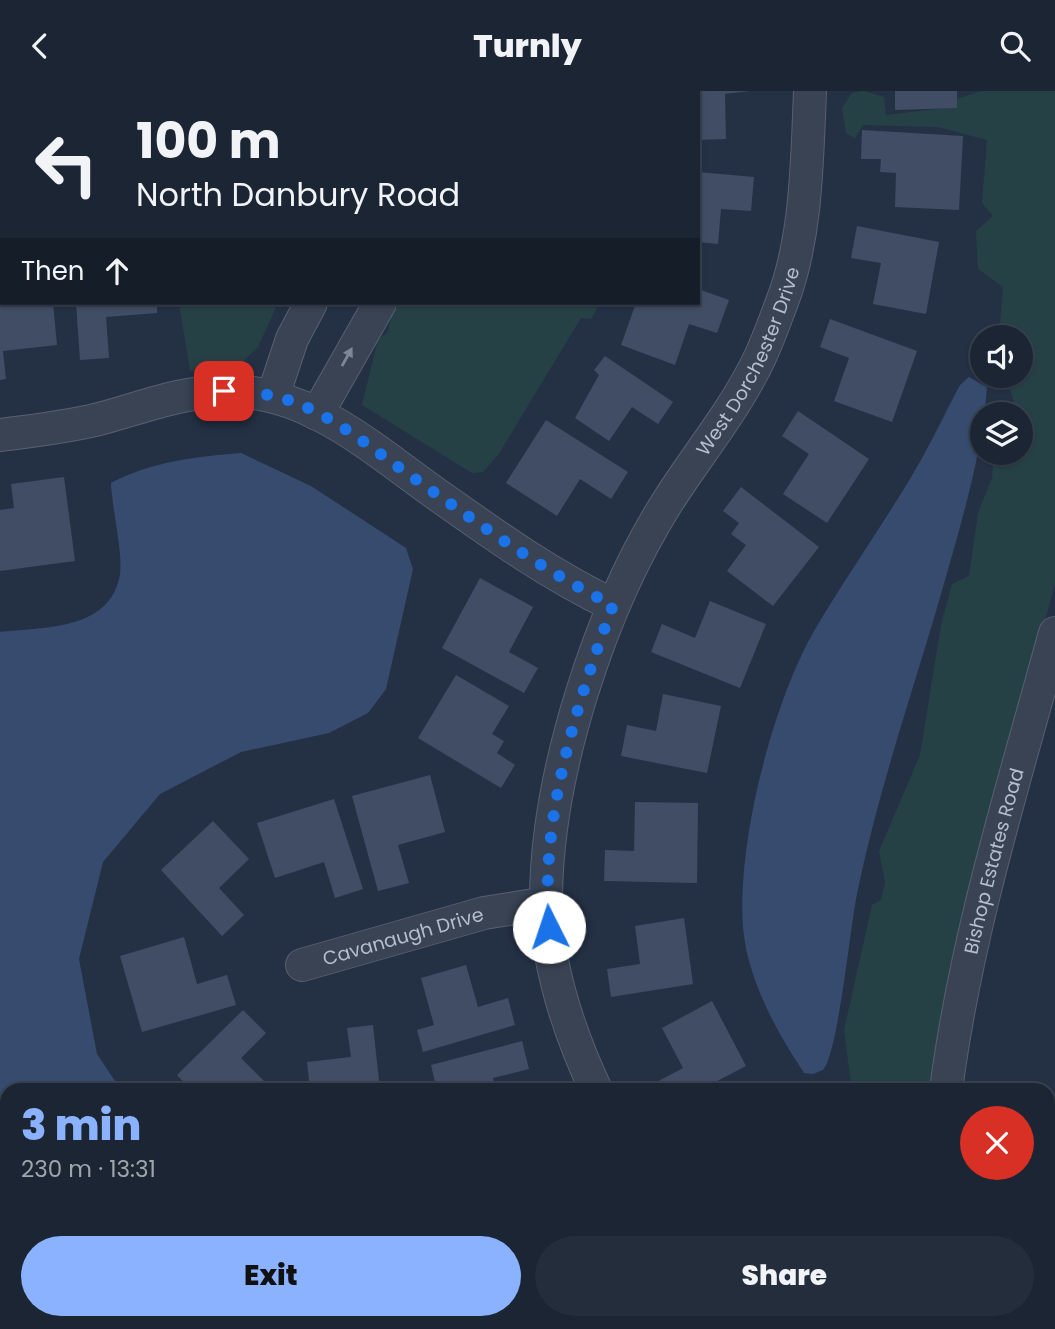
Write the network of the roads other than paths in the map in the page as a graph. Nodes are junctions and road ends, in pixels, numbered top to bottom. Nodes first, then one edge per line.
1 (810, 91) edge
2 (310, 305) edge
3 (379, 305) edge
4 (281, 398) junction
5 (317, 414) junction
6 (0, 435) edge
7 (613, 605) junction
8 (1055, 632) edge
9 (547, 903) junction
10 (302, 965) dead end
11 (593, 1083) edge
12 (947, 1083) edge

1 - 7 street, West Dorchester Drive
2 - 4 street
5 -> 3 street
4 - 5 street
4 - 6 street
5 - 7 street
7 - 9 street, West Dorchester Drive
8 - 12 street, Bishop Estates Road
9 - 10 street, Cavanaugh Drive
9 - 11 street, West Dorchester Drive

